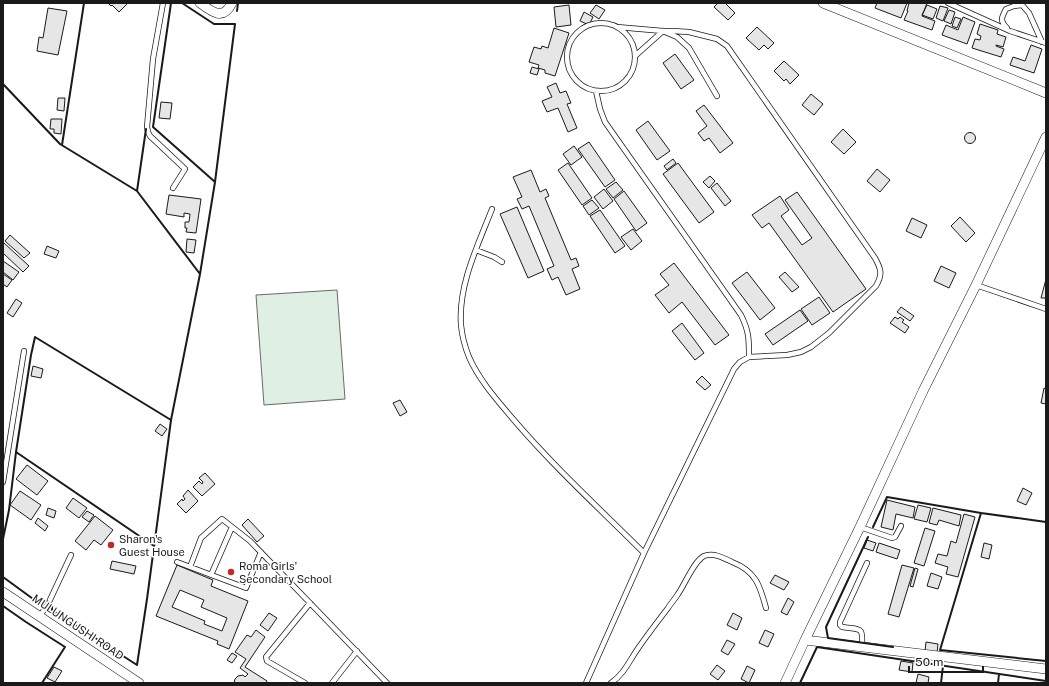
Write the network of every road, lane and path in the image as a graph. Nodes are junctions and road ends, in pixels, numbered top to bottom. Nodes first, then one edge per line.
1 (163, 3) edge
2 (200, 3) edge
3 (232, 3) edge
4 (823, 3) edge
5 (948, 3) edge
6 (617, 27) junction
7 (663, 31) junction
8 (1010, 31) junction
9 (1044, 42) edge
10 (635, 56) junction
11 (596, 91) junction
12 (1046, 93) edge
13 (717, 96) dead end
14 (1046, 137) edge
15 (173, 188) dead end
16 (492, 208) dead end
17 (476, 250) junction
18 (502, 262) dead end
19 (976, 285) junction
20 (1046, 309) edge
21 (24, 351) dead end
22 (749, 357) junction
23 (3, 482) edge
24 (901, 526) dead end
25 (232, 527) junction
26 (860, 527) junction
27 (261, 552) junction
28 (644, 554) junction
29 (71, 555) dead end
30 (177, 562) dead end
31 (867, 563) dead end
32 (190, 567) junction
33 (211, 575) junction
34 (3, 592) edge
35 (310, 602) junction
36 (766, 608) dead end
37 (40, 616) junction
38 (805, 640) junction
39 (862, 648) junction
40 (357, 651) junction
41 (1046, 669) edge
42 (139, 683) edge
43 (305, 683) edge
44 (332, 683) edge
45 (387, 683) edge
46 (586, 683) edge
47 (611, 683) edge
48 (785, 683) edge

1 - 15 lane
2 - 3 street
4 - 12 street
5 - 8 lane
6 - 7 lane
6 - 10 lane
6 - 11 lane
7 - 10 lane
7 - 13 lane
7 - 22 lane
8 - 9 lane
8 - 9 lane
10 - 11 lane
11 - 22 lane
14 - 19 street
16 - 17 lane
17 - 18 lane
17 - 28 lane
19 - 20 lane
19 - 26 street
21 - 23 lane
22 - 28 lane
24 - 26 lane
25 - 27 lane
25 - 32 lane
25 - 33 lane
26 - 38 street
27 - 33 lane
27 - 35 lane
28 - 46 lane
29 - 37 lane
30 - 32 lane
31 - 39 lane
32 - 33 lane
34 - 37 street, MULUNGUSHI ROAD
35 - 40 lane
35 - 43 lane
36 - 47 lane
37 - 42 street, MULUNGUSHI ROAD
38 - 39 street
38 - 48 street
39 - 41 street
40 - 44 lane
40 - 45 lane

